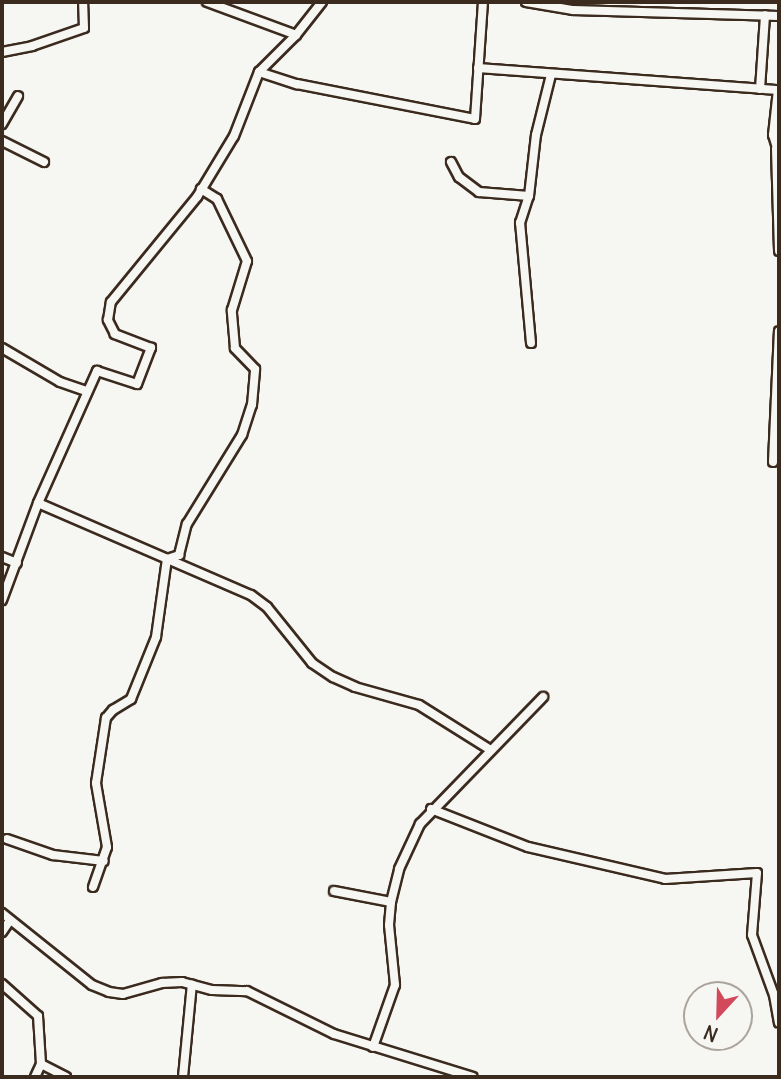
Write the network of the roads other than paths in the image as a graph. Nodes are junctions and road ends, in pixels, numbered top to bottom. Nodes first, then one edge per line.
1 (83, 2) edge
2 (207, 2) edge
3 (322, 2) edge
4 (483, 2) edge
5 (526, 2) edge
6 (765, 15) junction
7 (779, 16) edge
8 (296, 35) junction
9 (2, 52) edge
10 (478, 68) junction
11 (259, 72) junction
12 (551, 75) junction
13 (760, 89) junction
14 (779, 90) edge
15 (18, 96) dead end
16 (2, 124) edge
17 (2, 141) edge
18 (778, 152) edge
19 (44, 162) dead end
20 (451, 162) dead end
21 (201, 189) junction
22 (529, 196) junction
23 (779, 236) edge
24 (779, 251) edge
25 (779, 331) edge
26 (531, 343) dead end
27 (2, 348) edge
28 (86, 391) junction
29 (773, 462) dead end
30 (38, 503) junction
31 (2, 556) edge
32 (167, 559) junction
33 (17, 563) junction
34 (2, 600) edge
35 (543, 697) dead end
36 (489, 749) junction
37 (431, 810) junction
38 (7, 839) dead end
39 (104, 861) junction
40 (93, 887) dead end
41 (334, 891) dead end
42 (391, 902) junction
43 (2, 913) edge
44 (10, 920) junction
45 (2, 932) edge
46 (192, 984) junction
47 (2, 985) edge
48 (779, 1023) edge
49 (373, 1047) junction
50 (41, 1064) junction
51 (35, 1077) edge
52 (66, 1077) edge
53 (183, 1077) edge
54 (472, 1077) edge

1 - 9 street
2 - 8 street
3 - 8 street
4 - 10 street
5 - 6 street
6 - 7 street
6 - 13 street
8 - 11 street
10 - 11 street
10 - 12 street
11 - 21 street
12 - 13 street
12 - 22 street
13 - 14 street
14 - 18 street
15 - 16 street
17 - 19 street
18 - 23 street
20 - 22 street
21 - 28 street
21 - 32 street
22 - 26 street
23 - 24 street
25 - 29 street
27 - 28 street
28 - 30 street
30 - 32 street
30 - 33 street
31 - 33 street
32 - 36 street
32 - 39 street
33 - 34 street
35 - 36 street
36 - 37 street
37 - 42 street
37 - 48 street
38 - 39 street
39 - 40 street
41 - 42 street
42 - 49 street
43 - 44 street
44 - 45 street
44 - 46 street
46 - 49 street
46 - 53 street
47 - 50 street
49 - 54 street
50 - 51 street
50 - 52 street

